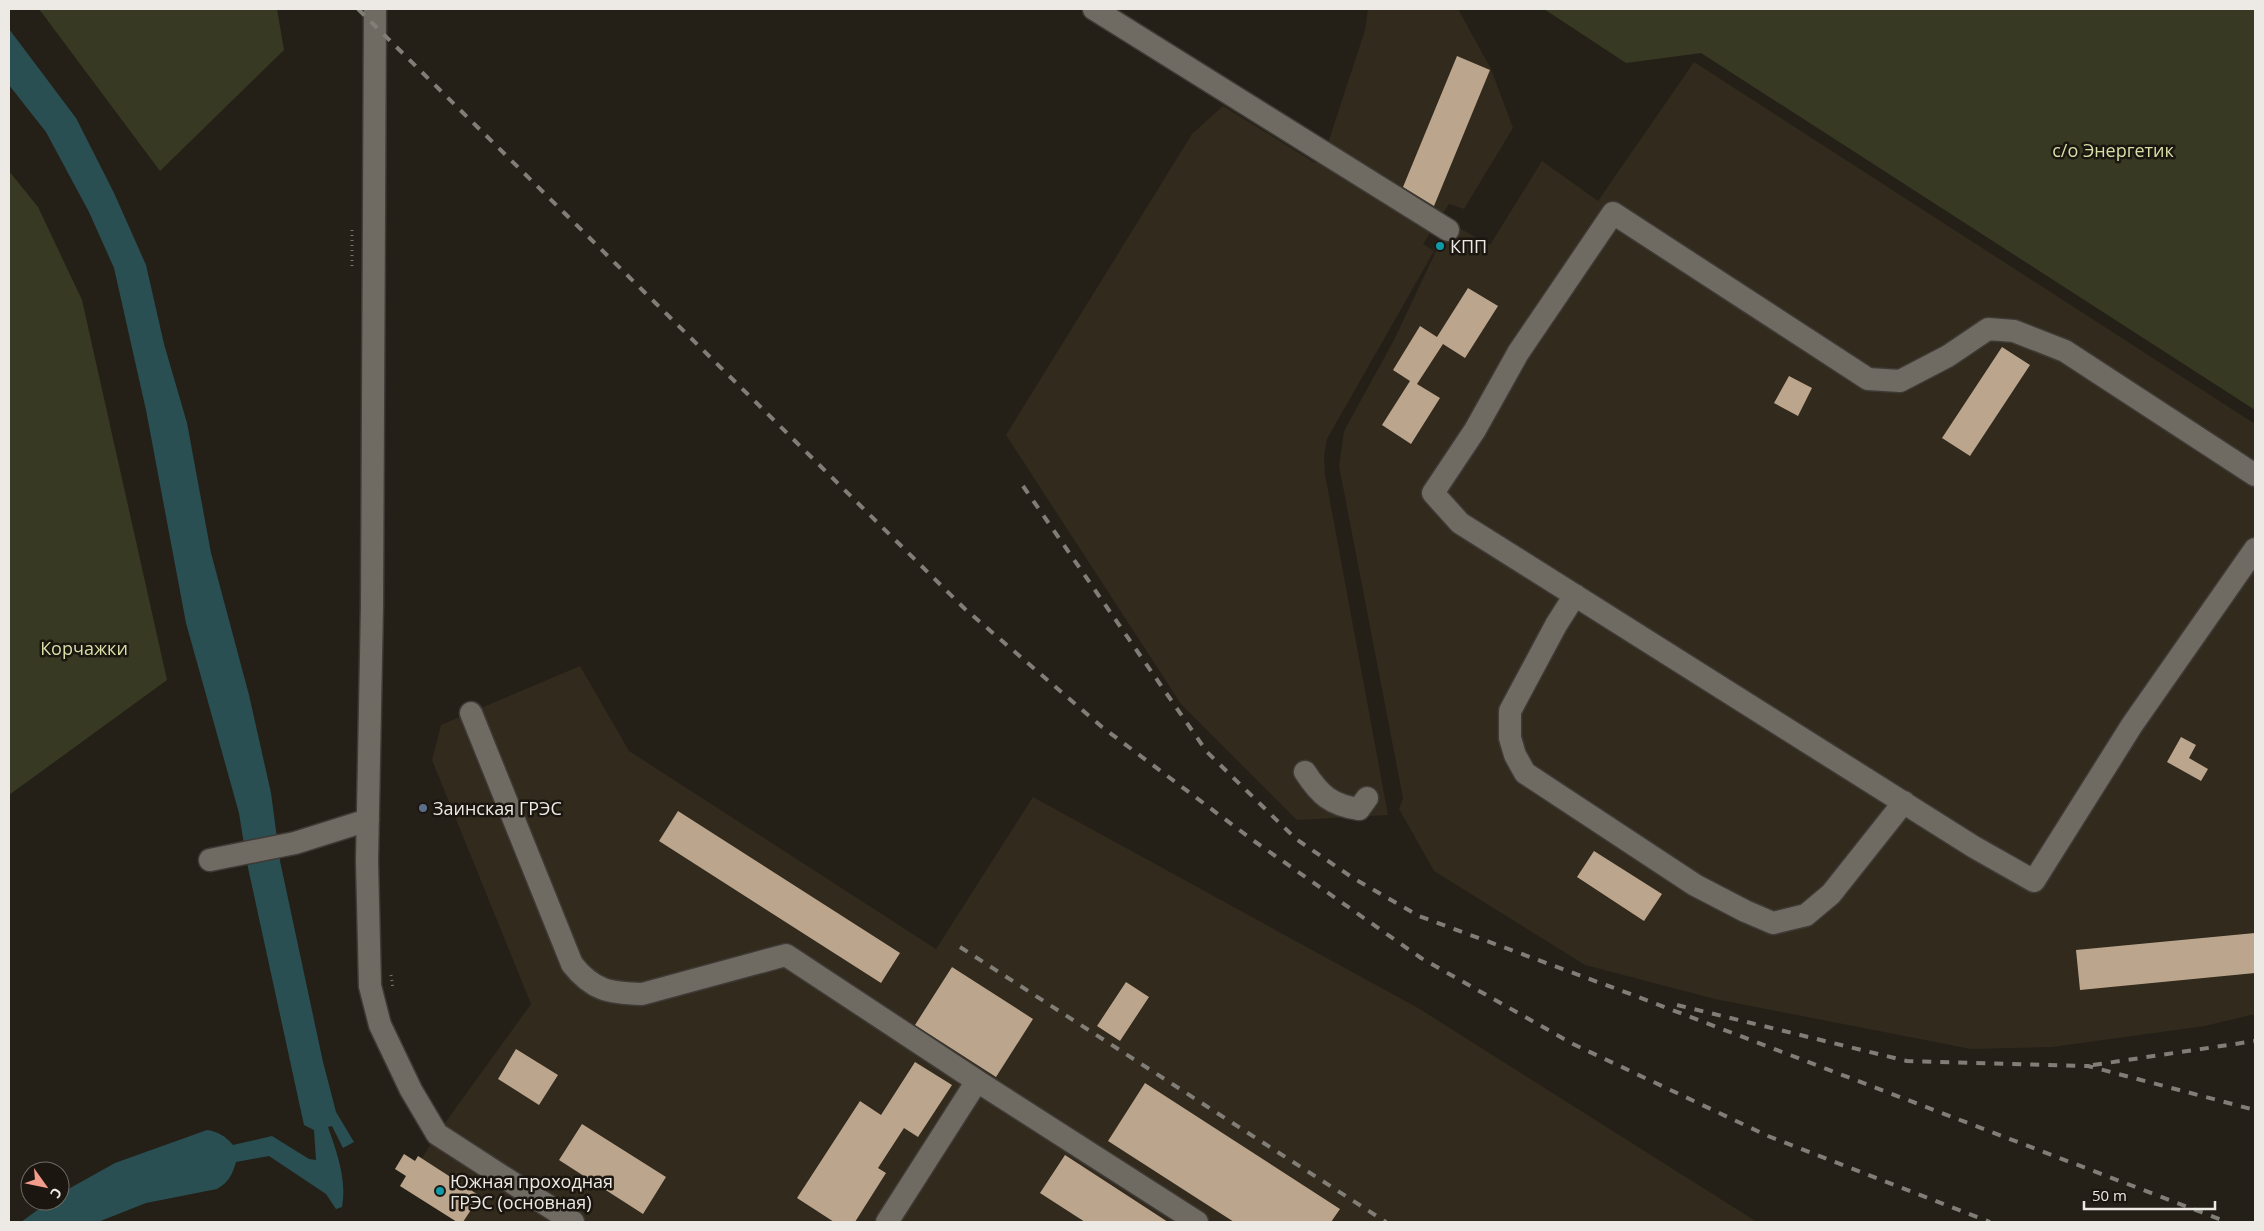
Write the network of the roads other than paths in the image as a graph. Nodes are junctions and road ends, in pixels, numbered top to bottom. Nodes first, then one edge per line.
1 (375, 9) edge
2 (1094, 9) edge
3 (1448, 230) dead end
4 (2255, 474) edge
5 (2255, 549) edge
6 (1575, 595) junction
7 (471, 713) dead end
8 (1305, 772) dead end
9 (1367, 798) dead end
10 (1904, 802) junction
11 (368, 820) junction
12 (210, 860) dead end
13 (977, 1081) junction
14 (573, 1222) edge
15 (887, 1222) edge
16 (1197, 1222) edge

1 - 11 street
2 - 3 street
4 - 6 street
5 - 10 street
6 - 10 street
6 - 10 street
7 - 13 street
8 - 9 street
11 - 12 street
11 - 14 street
13 - 15 street
13 - 16 street

